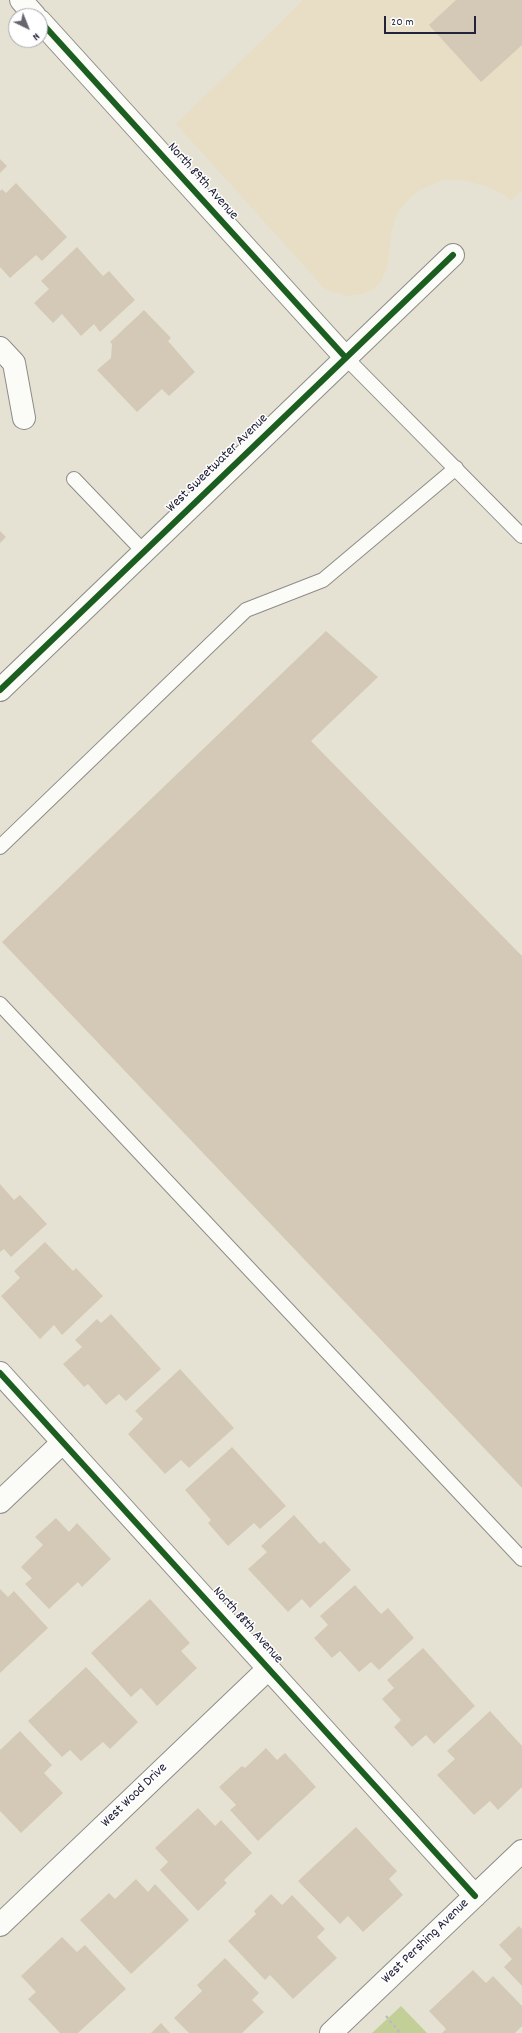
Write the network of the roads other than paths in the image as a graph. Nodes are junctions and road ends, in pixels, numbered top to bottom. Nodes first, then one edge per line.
1 (21, 0) edge
2 (28, 8) edge
3 (48, 30) edge
4 (454, 255) dead end
5 (0, 348) edge
6 (346, 358) junction
7 (24, 418) dead end
8 (456, 468) junction
9 (74, 479) dead end
10 (522, 536) edge
11 (144, 552) junction
12 (0, 690) edge
13 (0, 847) edge
14 (0, 1004) edge
15 (0, 1373) edge
16 (63, 1442) junction
17 (0, 1502) edge
18 (522, 1559) edge
19 (269, 1668) junction
20 (522, 1851) edge
21 (475, 1896) junction
22 (0, 1925) edge
23 (331, 2033) edge

1 - 2 street
3 - 6 street, North 89th Avenue
4 - 6 street, West Sweetwater Avenue
5 - 7 street
6 - 8 lane
6 - 11 street, West Sweetwater Avenue
8 - 10 lane
8 - 13 lane
9 - 11 lane
11 - 12 street, West Sweetwater Avenue
14 - 18 lane
15 - 16 street, North 88th Avenue
16 - 17 street
16 - 19 street, North 88th Avenue
19 - 21 street, North 88th Avenue
19 - 22 street, West Wood Drive
20 - 21 street, West Pershing Avenue
21 - 23 street, West Pershing Avenue

